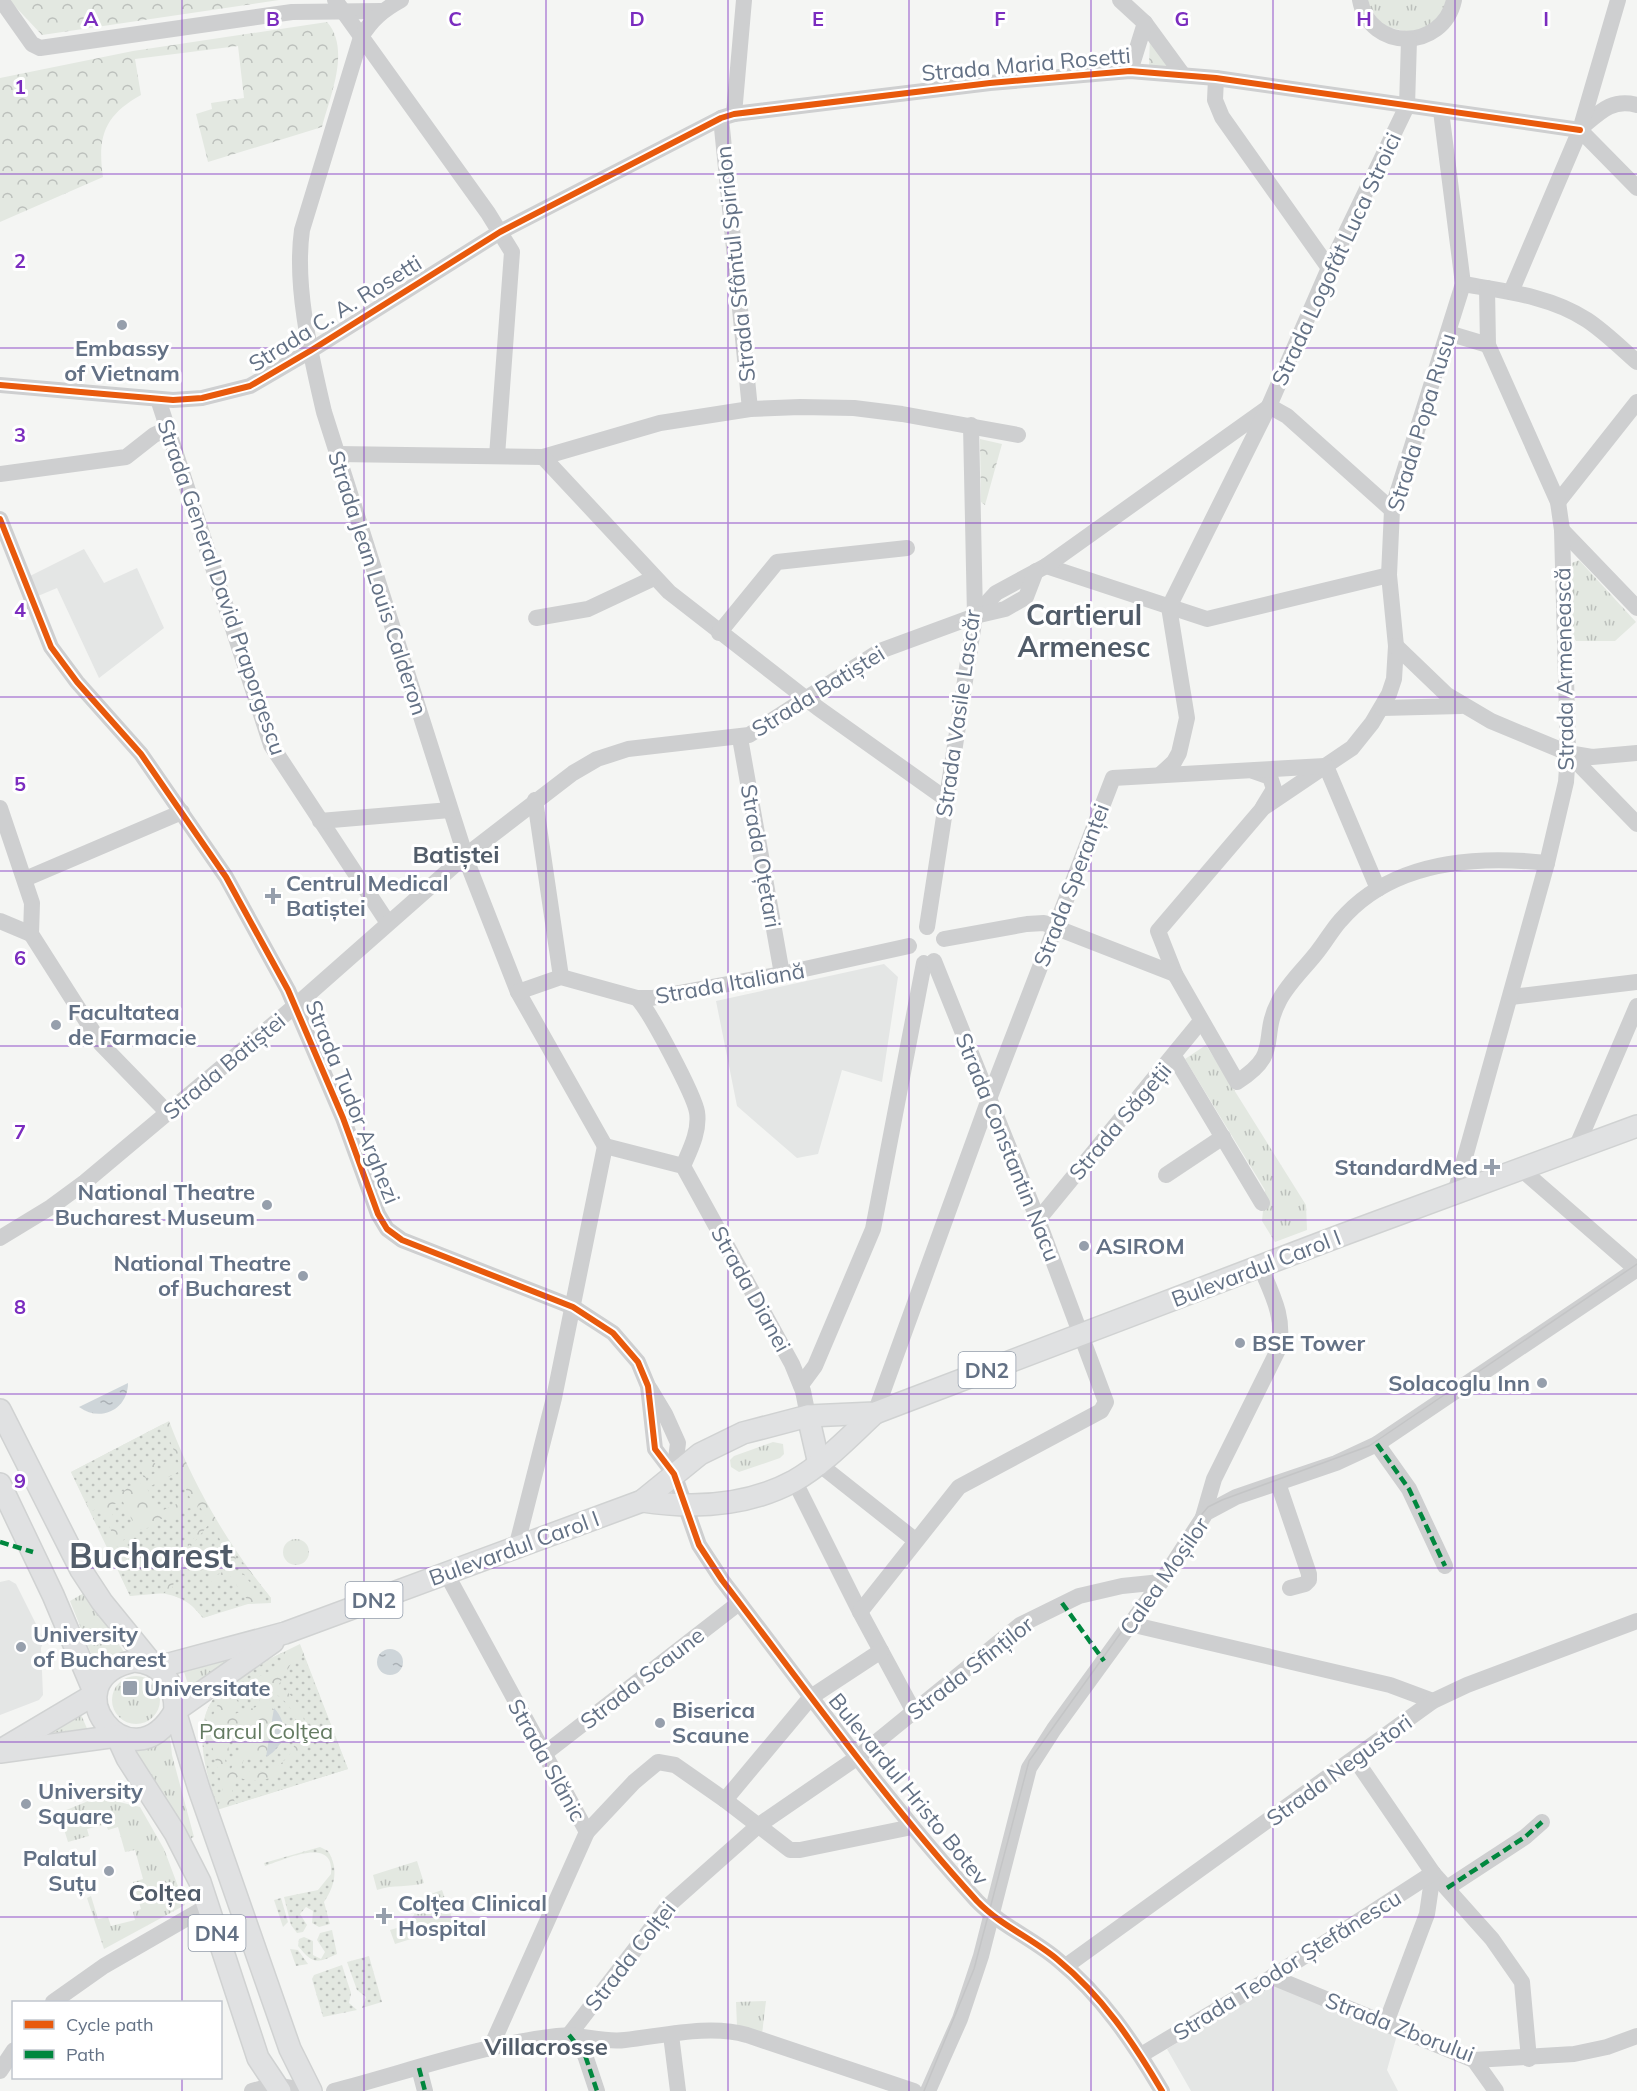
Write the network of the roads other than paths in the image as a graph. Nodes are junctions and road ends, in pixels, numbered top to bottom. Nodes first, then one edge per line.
1 (1, 0) edge
2 (401, 0) edge
3 (744, 0) edge
4 (1120, 0) edge
5 (1360, 0) edge
6 (1454, 0) edge
7 (1618, 0) edge
8 (338, 5) edge
9 (297, 6) edge
10 (381, 11) junction
11 (1145, 22) junction
12 (361, 37) junction
13 (1409, 40) junction
14 (1130, 71) junction
15 (1183, 75) junction
16 (1216, 78) junction
17 (1637, 105) edge
18 (1407, 106) junction
19 (1441, 111) junction
20 (728, 116) junction
21 (1580, 130) junction
22 (1637, 188) edge
23 (500, 232) junction
24 (1329, 268) junction
25 (1463, 284) junction
26 (1487, 288) junction
27 (1511, 292) junction
28 (1448, 333) junction
29 (1488, 345) junction
30 (310, 351) junction
31 (1637, 362) edge
32 (0, 385) edge
33 (158, 399) junction
34 (1637, 402) edge
35 (1269, 406) junction
36 (750, 409) junction
37 (971, 425) junction
38 (167, 429) junction
39 (1018, 435) dead end
40 (337, 454) junction
41 (497, 456) junction
42 (543, 457) junction
43 (0, 474) edge
44 (1558, 502) junction
45 (1392, 510) junction
46 (0, 519) edge
47 (1562, 530) junction
48 (907, 548) dead end
49 (1041, 568) junction
50 (1389, 575) junction
51 (654, 578) junction
52 (1169, 607) junction
53 (1637, 608) edge
54 (975, 616) junction
55 (536, 618) dead end
56 (719, 633) junction
57 (1396, 646) junction
58 (806, 698) junction
59 (1461, 706) junction
60 (1382, 708) junction
61 (740, 738) junction
62 (1568, 753) junction
63 (1637, 753) edge
64 (1326, 766) junction
65 (1251, 770) junction
66 (1161, 774) junction
67 (946, 799) junction
68 (535, 800) junction
69 (0, 808) edge
70 (1263, 808) junction
71 (450, 810) junction
72 (182, 812) junction
73 (320, 821) junction
74 (1637, 824) edge
75 (465, 856) junction
76 (1547, 863) junction
77 (25, 879) junction
78 (1378, 889) junction
79 (0, 921) edge
80 (388, 923) junction
81 (1056, 926) junction
82 (927, 927) junction
83 (31, 934) junction
84 (944, 939) junction
85 (909, 946) junction
86 (929, 962) junction
87 (1175, 974) junction
88 (782, 975) junction
89 (561, 977) junction
90 (1637, 982) edge
91 (518, 992) junction
92 (1511, 997) junction
93 (637, 998) junction
94 (295, 1006) junction
95 (1637, 1006) edge
96 (1201, 1022) junction
97 (1174, 1056) junction
98 (988, 1099) junction
99 (168, 1113) junction
100 (1637, 1126) edge
101 (1223, 1137) junction
102 (605, 1146) junction
103 (1576, 1148) junction
104 (683, 1166) junction
105 (1521, 1169) junction
106 (1166, 1175) dead end
107 (1455, 1193) junction
108 (1262, 1203) dead end
109 (1038, 1220) junction
110 (0, 1238) edge
111 (1636, 1269) edge
112 (1264, 1275) junction
113 (573, 1307) junction
114 (1082, 1334) junction
115 (801, 1385) junction
116 (0, 1410) edge
117 (875, 1413) junction
118 (808, 1416) junction
119 (1377, 1444) junction
120 (819, 1464) junction
121 (674, 1474) junction
122 (1214, 1479) junction
123 (794, 1480) junction
124 (1278, 1483) junction
125 (0, 1484) edge
126 (642, 1501) junction
127 (1225, 1502) junction
128 (685, 1507) junction
129 (1203, 1517) junction
130 (915, 1540) junction
131 (516, 1548) junction
132 (1445, 1566) dead end
133 (446, 1573) junction
134 (1161, 1582) junction
135 (1290, 1588) dead end
136 (740, 1603) junction
137 (860, 1612) junction
138 (1637, 1621) edge
139 (1130, 1624) junction
140 (285, 1633) junction
141 (881, 1651) junction
142 (156, 1666) junction
143 (95, 1694) junction
144 (811, 1697) junction
145 (1433, 1701) junction
146 (175, 1711) junction
147 (914, 1712) junction
148 (117, 1736) junction
149 (0, 1751) edge
150 (544, 1754) junction
151 (858, 1757) junction
152 (1355, 1759) junction
153 (725, 1800) junction
154 (1542, 1822) dead end
155 (759, 1825) junction
156 (912, 1827) junction
157 (587, 1832) junction
158 (1433, 1873) junction
159 (1447, 1888) junction
160 (208, 1906) junction
161 (993, 1915) junction
162 (1066, 1966) junction
163 (1272, 1977) junction
164 (54, 2001) edge
165 (1386, 2023) junction
166 (568, 2035) junction
167 (671, 2035) junction
168 (1637, 2036) edge
169 (490, 2049) junction
170 (12, 2053) edge
171 (1141, 2055) junction
172 (1529, 2059) junction
173 (1474, 2060) junction
174 (419, 2068) junction
175 (0, 2071) edge
176 (281, 2090) edge
177 (334, 2091) edge
178 (425, 2091) edge
179 (597, 2091) edge
180 (678, 2091) edge
181 (915, 2091) edge
182 (928, 2091) edge
183 (1162, 2091) edge
184 (1496, 2091) edge

1 - 9 street
2 - 10 street
3 - 20 street, Strada Sfântul Spiridon
4 - 11 street
5 - 13 street
6 - 13 street
7 - 21 street
8 - 9 street
8 - 10 street
8 - 12 street
10 - 12 street
11 - 14 street
11 - 15 street
12 - 23 street
12 - 30 street, Strada Jean Louis Calderon
13 - 18 street, Strada Logofăt Luca Stroici
14 - 15 street, Strada Maria Rosetti
14 - 20 street, Strada Maria Rosetti
15 - 16 street, Strada Maria Rosetti
16 - 18 street, Strada Maria Rosetti
16 - 24 street
17 - 21 street
18 - 19 street, Strada Maria Rosetti
18 - 24 street, Strada Logofăt Luca Stroici
19 - 21 street, Strada Maria Rosetti
19 - 25 street
20 - 23 street, Strada Maria Rosetti
20 - 36 street, Strada Sfântul Spiridon
21 - 22 street
21 - 27 street
23 - 30 street, Strada C. A. Rosetti
23 - 41 street
24 - 35 street, Strada Logofăt Luca Stroici
25 - 26 street
25 - 28 street, Strada Popa Rusu
26 - 27 street
26 - 29 street, Strada Armenească
27 - 31 street
28 - 29 street
28 - 45 street, Strada Popa Rusu
29 - 44 street, Strada Armenească
30 - 33 street, Strada C. A. Rosetti
30 - 40 street, Strada Jean Louis Calderon
32 - 33 street, Strada C. A. Rosetti
33 - 38 street, Strada General David Praporgescu
34 - 44 street
35 - 45 street
35 - 49 street
35 - 52 street
36 - 37 street
36 - 42 street
37 - 39 street
37 - 54 street, Strada Vasile Lascăr
38 - 43 street
38 - 73 street, Strada General David Praporgescu
40 - 41 street
40 - 71 street, Strada Jean Louis Calderon
41 - 42 street
42 - 51 street
44 - 47 street, Strada Armenească
45 - 50 street, Strada Popa Rusu
46 - 72 street, Strada Tudor Arghezi
47 - 53 street
47 - 62 street, Strada Armenească
48 - 56 street
49 - 52 street
49 - 54 street, Strada Batiștei
49 - 54 street, Strada Batiștei
50 - 52 street
50 - 57 street, Strada Popa Rusu
51 - 55 street
51 - 56 street
52 - 66 street
54 - 58 street, Strada Batiștei
54 - 67 street, Strada Vasile Lascăr
56 - 58 street
57 - 59 street
57 - 60 street, Strada Popa Rusu
58 - 61 street, Strada Batiștei
58 - 67 street
59 - 60 street
59 - 62 street
60 - 64 street, Strada Popa Rusu
61 - 68 street, Strada Batiștei
61 - 88 street, Strada Oțetari
62 - 63 street
62 - 74 street
62 - 76 street, Strada Armenească
64 - 65 street, Strada Speranței
64 - 70 street, Strada Popa Rusu
64 - 78 street
65 - 66 street, Strada Speranței
65 - 70 street
66 - 81 street, Strada Speranței
67 - 82 street, Strada Vasile Lascăr
68 - 75 street, Strada Batiștei
68 - 89 street
69 - 77 street
70 - 87 street, Strada Popa Rusu
71 - 73 street
71 - 75 street, Strada Jean Louis Calderon
72 - 77 street
72 - 94 street, Strada Tudor Arghezi
73 - 80 street, Strada General David Praporgescu
75 - 80 street, Strada Batiștei
75 - 91 street, Strada Jean Louis Calderon
76 - 78 street
76 - 92 street, Strada Armenească
77 - 83 street
78 - 96 street
79 - 83 street
80 - 94 street, Strada Batiștei
81 - 84 street
81 - 87 street
81 - 98 street, Strada Speranței
82 - 84 street
82 - 85 street
83 - 99 street
84 - 86 street
85 - 86 street
85 - 88 street, Strada Italiană
86 - 98 street, Strada Constantin Nacu
86 - 115 street
87 - 96 street
88 - 93 street, Strada Italiană
89 - 91 street
89 - 93 street, Strada Italiană
90 - 92 street
91 - 102 street, Strada Jean Louis Calderon
92 - 107 street, Strada Armenească
93 - 104 street
94 - 99 street, Strada Batiștei
94 - 113 street, Strada Tudor Arghezi
95 - 103 street
96 - 97 street, Strada Săgeții
97 - 101 street
97 - 109 street, Strada Săgeții
98 - 109 street, Strada Constantin Nacu
98 - 117 street, Strada Speranței
99 - 110 street, Strada Batiștei
100 - 103 main road, Bulevardul Carol I / DN2
101 - 106 street
101 - 108 street
102 - 104 street
102 - 113 street
103 - 105 main road, Bulevardul Carol I / DN2
104 - 115 street, Strada Dianei
105 - 107 main road, Bulevardul Carol I / DN2
105 - 111 street
107 - 112 main road, Bulevardul Carol I / DN2
109 - 114 street, Strada Constantin Nacu
111 - 119 street, Calea Moșilor
112 - 114 main road, Bulevardul Carol I / DN2
112 - 122 street
113 - 121 street, Strada Tudor Arghezi
113 - 131 street
114 - 117 main road, Bulevardul Carol I / DN2
114 - 130 street, Strada Constantin Nacu
115 - 118 street, Strada Dianei
116 - 142 main road
117 - 118 main road, DN2
117 - 120 main road, DN2
118 - 120 main road
118 - 121 main road, DN2
119 - 124 street, Calea Moșilor
119 - 132 street
120 - 123 main road, DN2
120 - 130 street
121 - 126 main road, DN2
121 - 128 street, Bulevardul Hristo Botev
122 - 127 street
122 - 129 street
123 - 128 main road, DN2
123 - 137 street
124 - 127 street, Calea Moșilor
124 - 135 street
125 - 143 main road
126 - 128 main road, DN2
126 - 131 main road, Bulevardul Carol I / DN2
127 - 129 street, Calea Moșilor
128 - 136 street, Bulevardul Hristo Botev
129 - 134 street, Calea Moșilor
130 - 137 street, Strada Constantin Nacu
131 - 133 main road, Bulevardul Carol I / DN2
133 - 140 main road, Bulevardul Carol I / DN2
133 - 150 street, Strada Slănic
134 - 139 street, Calea Moșilor
134 - 147 street, Strada Sfinților
136 - 144 street, Bulevardul Hristo Botev
136 - 150 street, Strada Scaune
137 - 141 street
138 - 145 street, Strada Negustori
139 - 145 street
139 - 161 street, Calea Moșilor
140 - 142 main road, Bulevardul Carol I / DN2
140 - 146 main road, Bulevardul Carol I / DN2
141 - 144 street
141 - 147 street
142 - 143 main road
142 - 146 main road, DN4
143 - 148 main road, DN4
143 - 149 main road
144 - 151 street, Bulevardul Hristo Botev
144 - 153 street
145 - 152 street, Strada Negustori
146 - 148 main road
146 - 176 main road, DN4
147 - 151 street, Strada Sfinților
148 - 149 main road
148 - 160 main road, DN4
150 - 157 street, Strada Slănic
151 - 155 street, Strada Colței
151 - 156 street, Bulevardul Hristo Botev
152 - 158 street
152 - 162 street, Strada Negustori
153 - 155 street
153 - 157 street
154 - 159 street
155 - 156 street
155 - 166 street, Strada Colței
156 - 161 street, Bulevardul Hristo Botev
157 - 169 street, Strada Slănic
158 - 159 street
158 - 163 street, Strada Teodor Ștefănescu
158 - 165 street
159 - 172 street
160 - 164 street
160 - 176 main road, DN4
161 - 162 street, Bulevardul Hristo Botev
161 - 182 street, Calea Moșilor
162 - 171 street, Bulevardul Hristo Botev
163 - 165 street, Strada Zborului
163 - 171 street, Strada Teodor Ștefănescu
165 - 173 street, Strada Zborului
166 - 167 street
166 - 169 street
166 - 179 street
167 - 180 street
167 - 181 street
168 - 172 street, Strada Zborului
169 - 174 street
170 - 175 street
171 - 183 street, Bulevardul Hristo Botev
172 - 173 street, Strada Zborului
173 - 184 street
174 - 177 street
174 - 178 street

